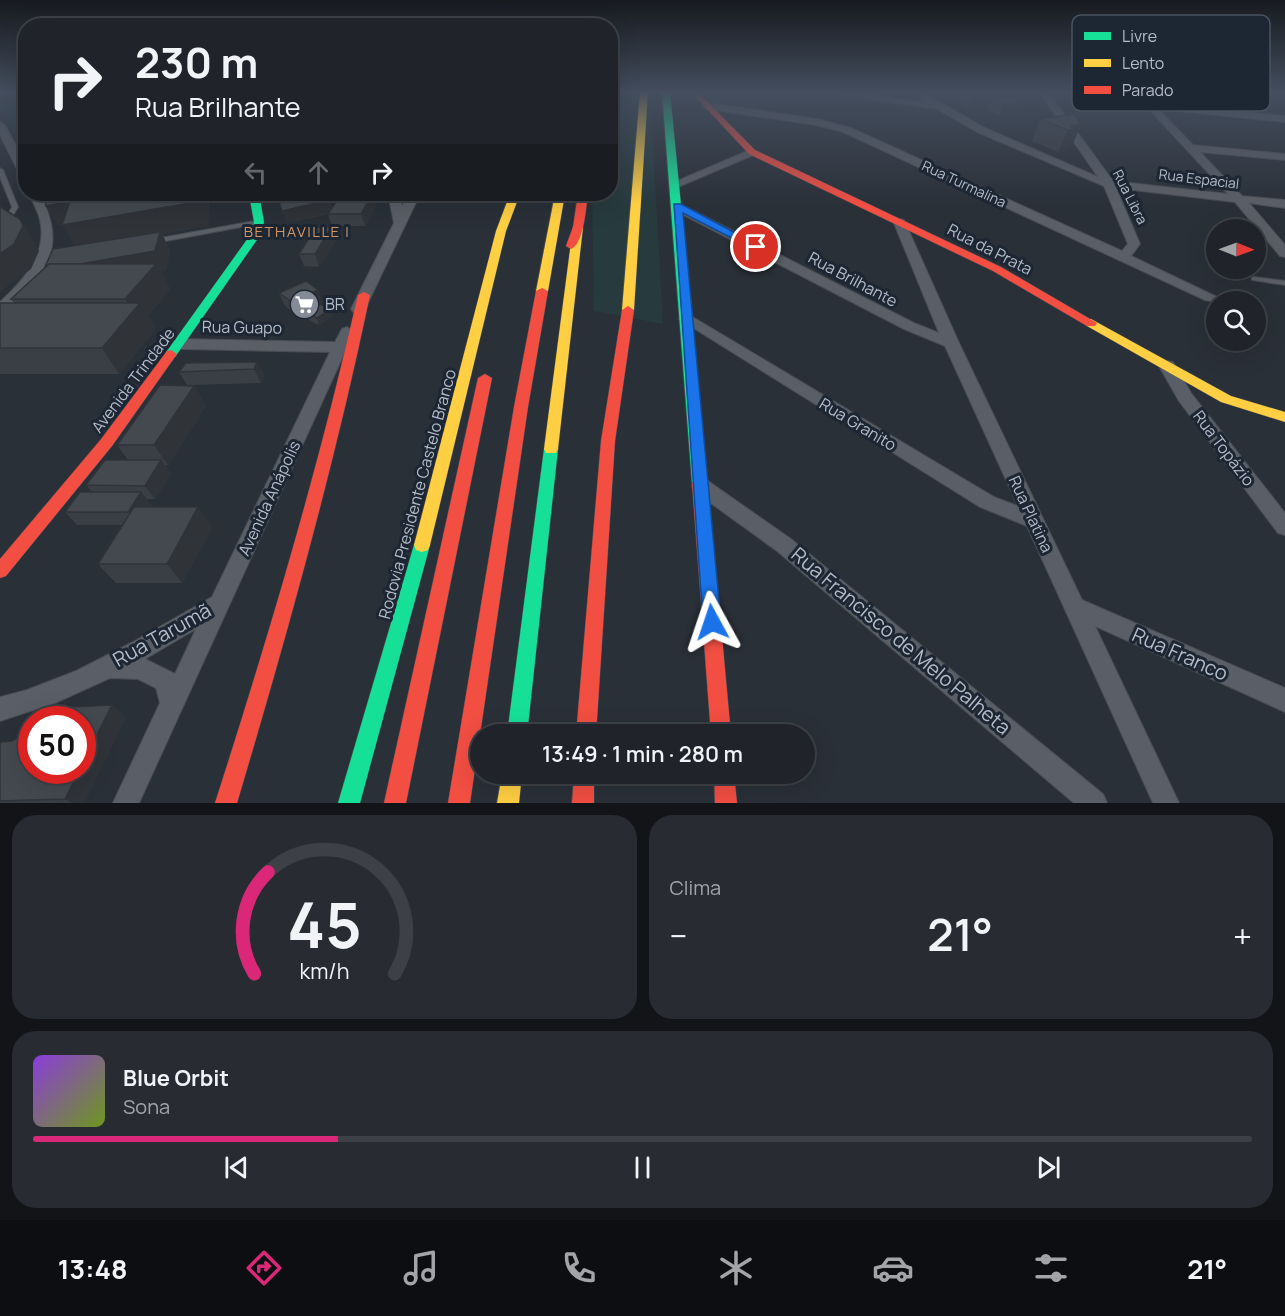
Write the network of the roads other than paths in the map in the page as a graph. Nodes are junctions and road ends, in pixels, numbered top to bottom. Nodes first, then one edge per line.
1 (2, 129) edge
2 (641, 129) edge
3 (671, 129) edge
4 (729, 129) edge
5 (845, 129) edge
6 (980, 129) edge
7 (1070, 129) edge
8 (1173, 129) edge
9 (1191, 148) junction
10 (752, 153) junction
11 (1285, 157) edge
12 (18, 160) edge
13 (0, 170) edge
14 (1109, 183) junction
15 (676, 184) junction
16 (1239, 199) junction
17 (38, 201) edge
18 (256, 201) edge
19 (395, 201) edge
20 (410, 201) edge
21 (503, 201) edge
22 (512, 201) edge
23 (523, 201) edge
24 (560, 201) edge
25 (582, 201) edge
26 (1285, 204) edge
27 (678, 207) junction
28 (10, 216) edge
29 (261, 222) junction
30 (900, 223) junction
31 (399, 224) junction
32 (517, 227) dead end
33 (578, 227) junction
34 (501, 231) junction
35 (149, 242) edge
36 (1285, 253) edge
37 (1124, 257) junction
38 (1254, 279) dead end
39 (503, 283) dead end
40 (1285, 284) edge
41 (364, 295) junction
42 (1206, 295) edge
43 (0, 310) edge
44 (686, 319) junction
45 (951, 343) junction
46 (180, 344) junction
47 (340, 347) junction
48 (531, 350) junction
49 (488, 363) dead end
50 (1167, 366) junction
51 (1285, 417) edge
52 (701, 486) junction
53 (1034, 521) junction
54 (1285, 527) edge
55 (0, 571) edge
56 (220, 603) junction
57 (1075, 608) junction
58 (105, 667) junction
59 (1285, 700) edge
60 (172, 703) junction
61 (0, 709) edge
62 (518, 724) edge
63 (587, 724) edge
64 (720, 724) edge
65 (511, 784) edge
66 (584, 784) edge
67 (725, 784) edge
68 (126, 803) edge
69 (226, 803) edge
70 (349, 803) edge
71 (395, 803) edge
72 (459, 803) edge
73 (508, 803) edge
74 (583, 803) edge
75 (726, 803) edge
76 (1094, 803) edge
77 (1166, 803) edge

1 - 12 street
2 - 63 main road
3 - 15 main road
4 - 10 main road, Rua da Prata
5 - 37 street, Rua Turmalina
6 - 14 street, Rua Espacial
7 - 14 street, Rua Libra
8 - 9 street
9 - 11 street
9 - 16 street
10 - 15 street
10 - 30 main road, Rua da Prata
13 - 28 lane
14 - 16 street, Rua Espacial
14 - 37 street, Rua Libra
15 - 27 main road
16 - 26 street, Rua Espacial
16 - 36 street
17 - 43 street
18 - 29 main road
19 - 31 street
20 - 31 street, Avenida Anápolis
21 - 34 main road
22 - 34 main road, Rodovia Presidente Castelo Branco
23 - 32 main road
24 - 48 main road
25 - 33 main road
27 - 44 main road
27 - 45 street, Rua Brilhante
29 - 35 lane
29 - 46 main road, Avenida Trindade
30 - 45 street, Rua Platina
30 - 50 main road, Rua da Prata
31 - 41 street, Avenida Anápolis
33 - 48 main road
33 - 62 main road
34 - 39 main road
34 - 70 main road, Rodovia Presidente Castelo Branco
37 - 42 street, Rua Turmalina
38 - 40 lane
41 - 47 street, Avenida Anápolis
41 - 69 main road
44 - 52 main road
44 - 53 street, Rua Granito
45 - 53 street, Rua Platina
46 - 47 street, Rua Guapo
46 - 55 main road, Avenida Trindade
47 - 56 street, Avenida Anápolis
48 - 72 main road
49 - 71 main road
50 - 51 main road, Rua da Prata
50 - 54 street, Rua Topázio
52 - 64 main road
52 - 76 street, Rua Francisco de Melo Palheta
53 - 57 street, Rua Platina
56 - 58 street, Rua Tarumã
56 - 60 street, Avenida Anápolis
57 - 59 street, Rua Franco
57 - 77 street, Rua Platina
58 - 60 street, Rua Tarumã
58 - 61 street, Rua Tarumã
60 - 68 street, Avenida Anápolis
65 - 73 main road
66 - 74 main road
67 - 75 main road

